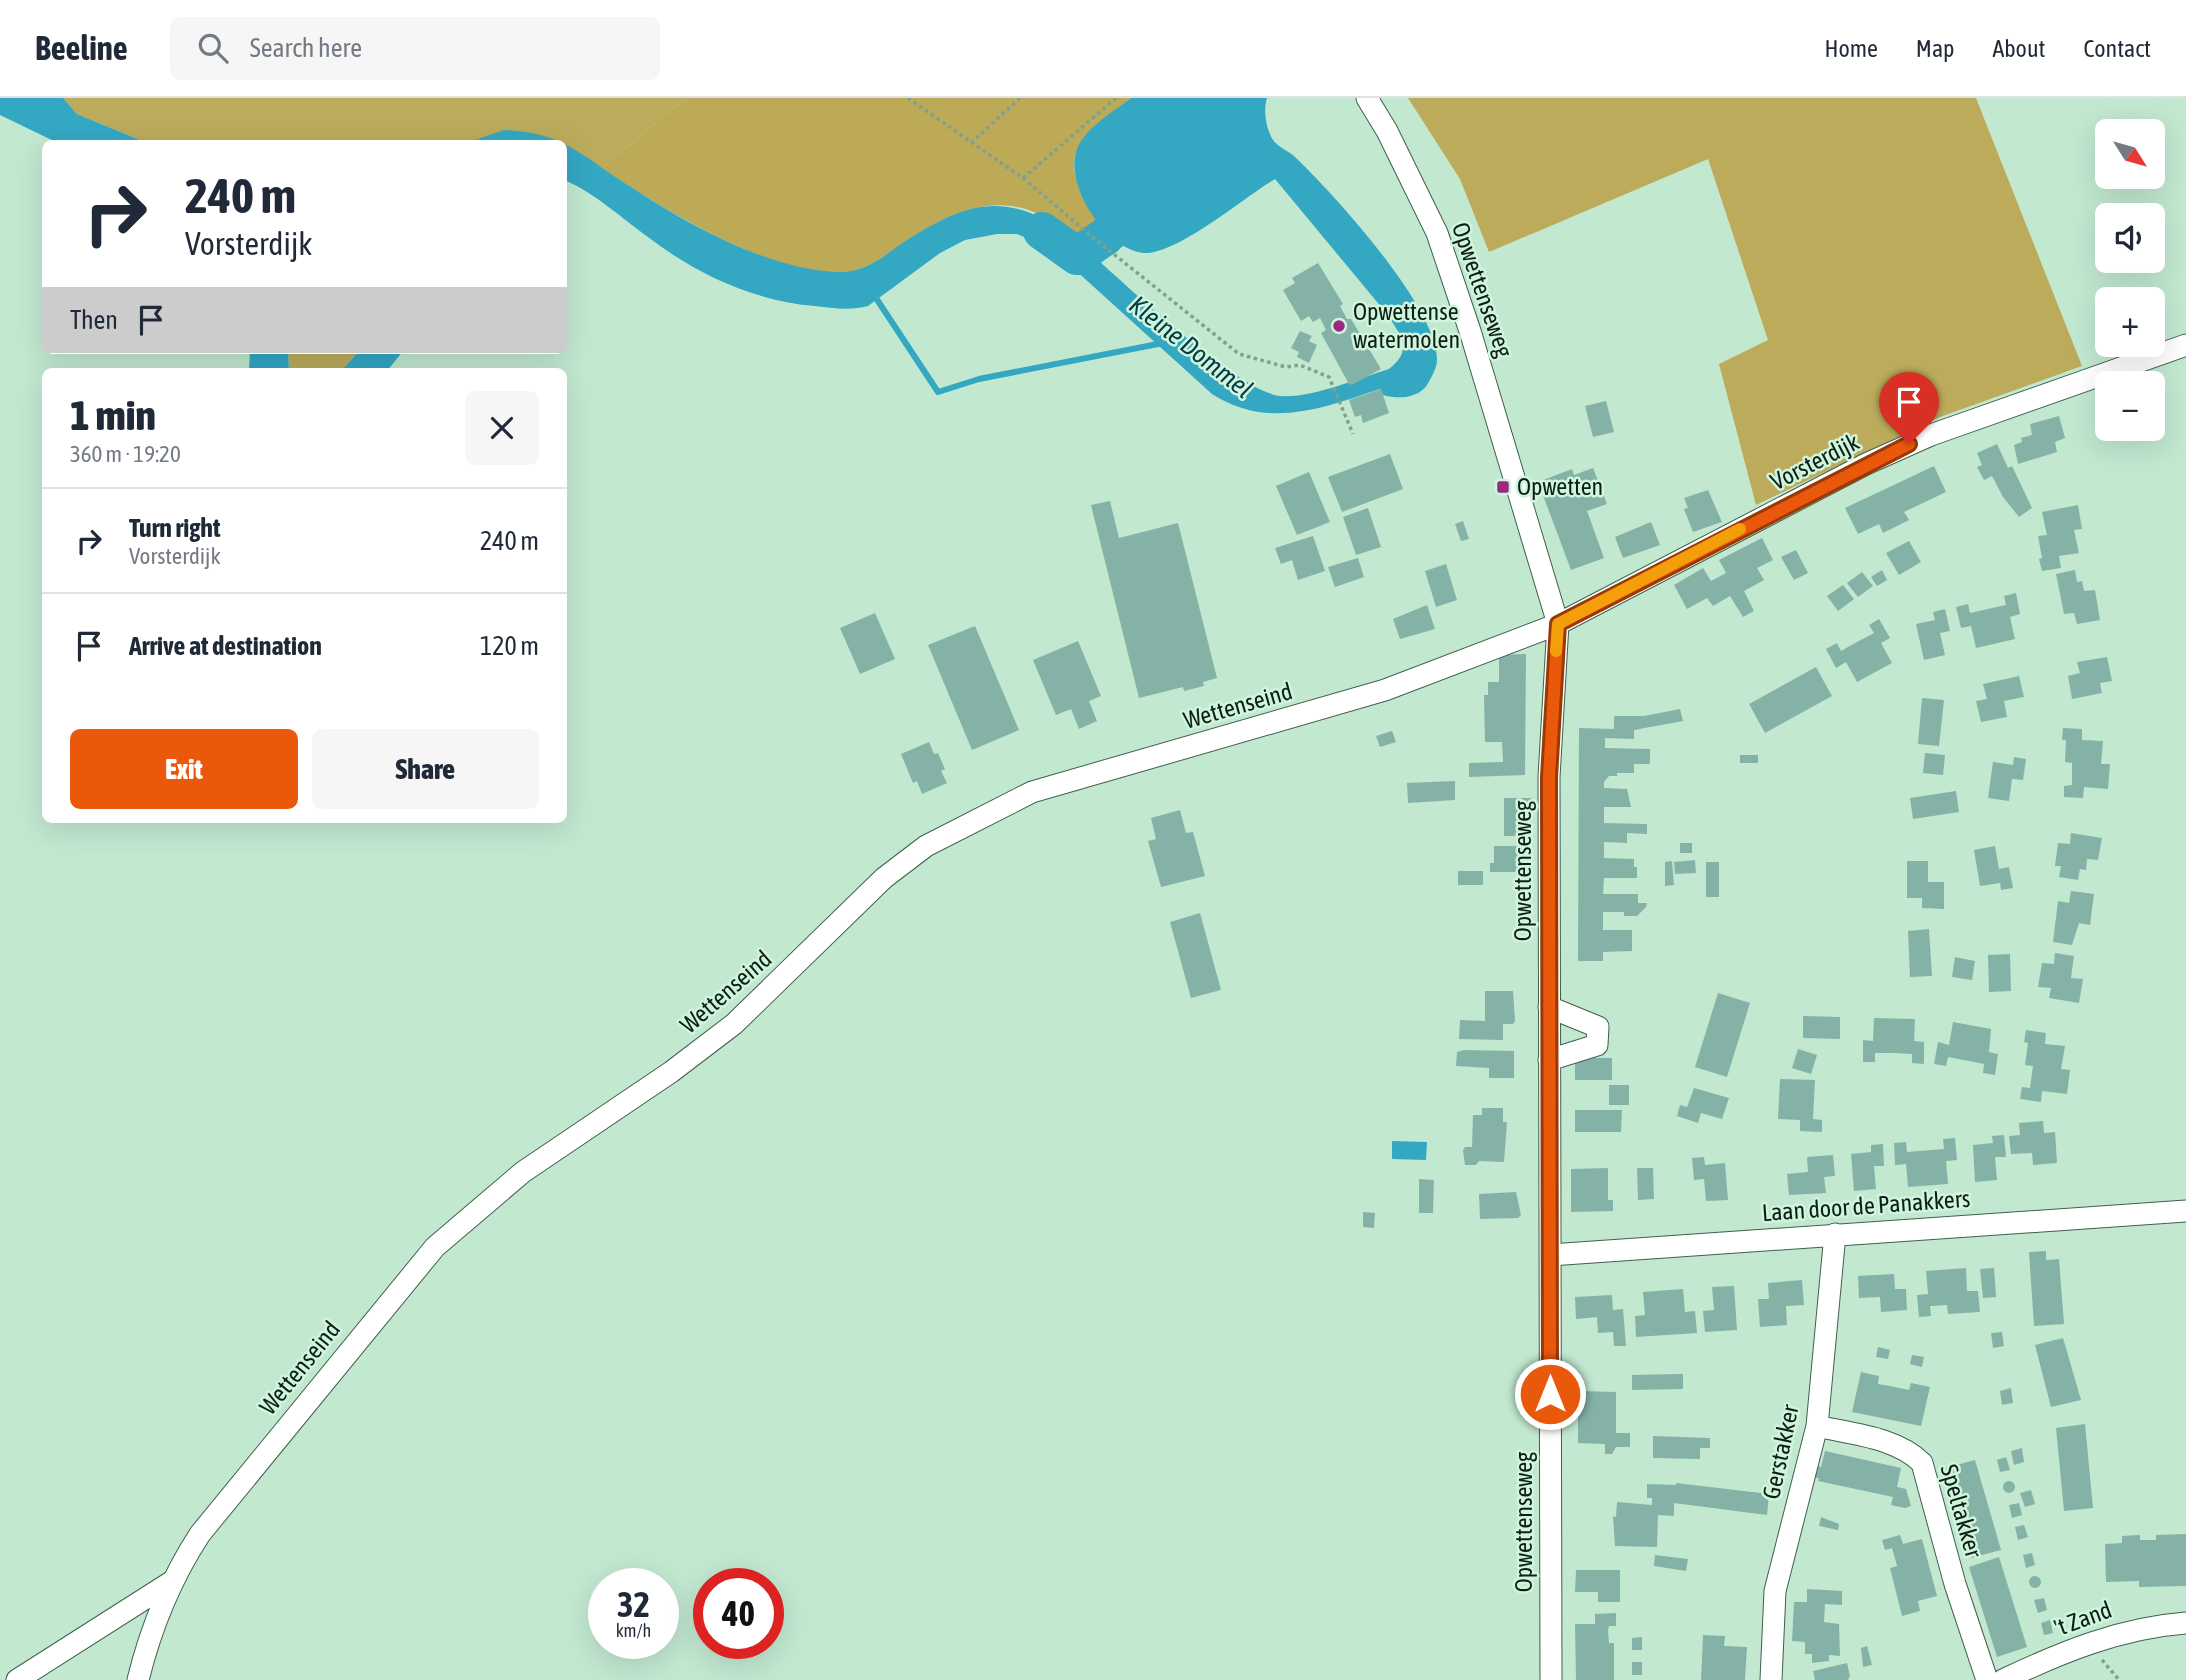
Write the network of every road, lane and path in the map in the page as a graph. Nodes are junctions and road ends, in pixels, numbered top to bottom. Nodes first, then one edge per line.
1 (908, 98) edge
2 (918, 98) edge
3 (1020, 98) edge
4 (1116, 98) edge
5 (1367, 98) edge
6 (914, 103) junction
7 (971, 143) junction
8 (1023, 177) junction
9 (2186, 345) edge
10 (1353, 433) dead end
11 (1558, 624) junction
12 (1549, 1006) junction
13 (1549, 1060) junction
14 (2186, 1211) edge
15 (1835, 1234) junction
16 (1550, 1255) junction
17 (1817, 1426) junction
18 (173, 1581) junction
19 (2186, 1623) edge
20 (0, 1677) edge
21 (10, 1680) edge
22 (17, 1680) edge
23 (138, 1680) edge
24 (1551, 1680) edge
25 (1771, 1680) edge
26 (1987, 1680) edge
27 (2003, 1680) edge

1 - 6 path
2 - 6 path
3 - 7 path
4 - 8 path
5 - 11 street, Opwettenseweg
6 - 7 path
7 - 8 path
8 - 10 path
9 - 11 street, Vorsterdijk
11 - 12 street, Opwettenseweg
11 - 18 street, Wettenseind
12 - 13 street, Opwettenseweg
12 - 13 street
13 - 16 street, Opwettenseweg
14 - 15 street, Laan door de Panakkers
15 - 16 street, Laan door de Panakkers
15 - 17 street, Gerstakker
16 - 24 street, Opwettenseweg
17 - 25 street, Gerstakker
17 - 26 street, Speltakker
18 - 22 street
18 - 23 street, Wettenseind
19 - 27 street, 't Zand
20 - 21 street

